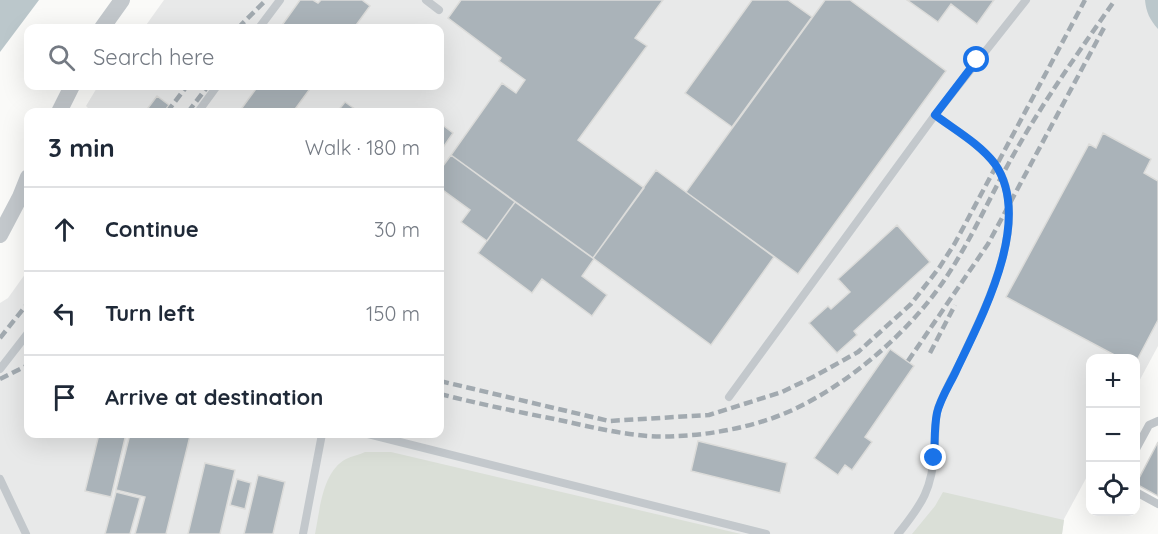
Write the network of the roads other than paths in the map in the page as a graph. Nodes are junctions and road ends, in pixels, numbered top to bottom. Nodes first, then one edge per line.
1 (122, 0) edge
2 (280, 0) edge
3 (426, 0) edge
4 (1026, 0) edge
5 (439, 10) dead end
6 (105, 24) edge
7 (262, 24) edge
8 (70, 90) edge
9 (215, 90) edge
10 (60, 108) edge
11 (201, 108) edge
12 (935, 115) junction
13 (24, 200) edge
14 (0, 235) edge
15 (24, 338) edge
16 (0, 369) edge
17 (729, 397) dead end
18 (1158, 421) edge
19 (321, 438) edge
20 (384, 438) edge
21 (1140, 441) edge
22 (0, 479) edge
23 (1140, 494) edge
24 (1158, 504) edge
25 (26, 534) edge
26 (303, 534) edge
27 (766, 534) edge
28 (898, 534) edge

1 - 6 street
2 - 7 lane
3 - 5 lane
4 - 12 lane
8 - 10 street
9 - 11 lane
12 - 17 lane
12 - 28 lane
13 - 14 street
15 - 16 lane
18 - 21 lane
19 - 26 lane
20 - 27 lane
22 - 25 lane
23 - 24 lane

